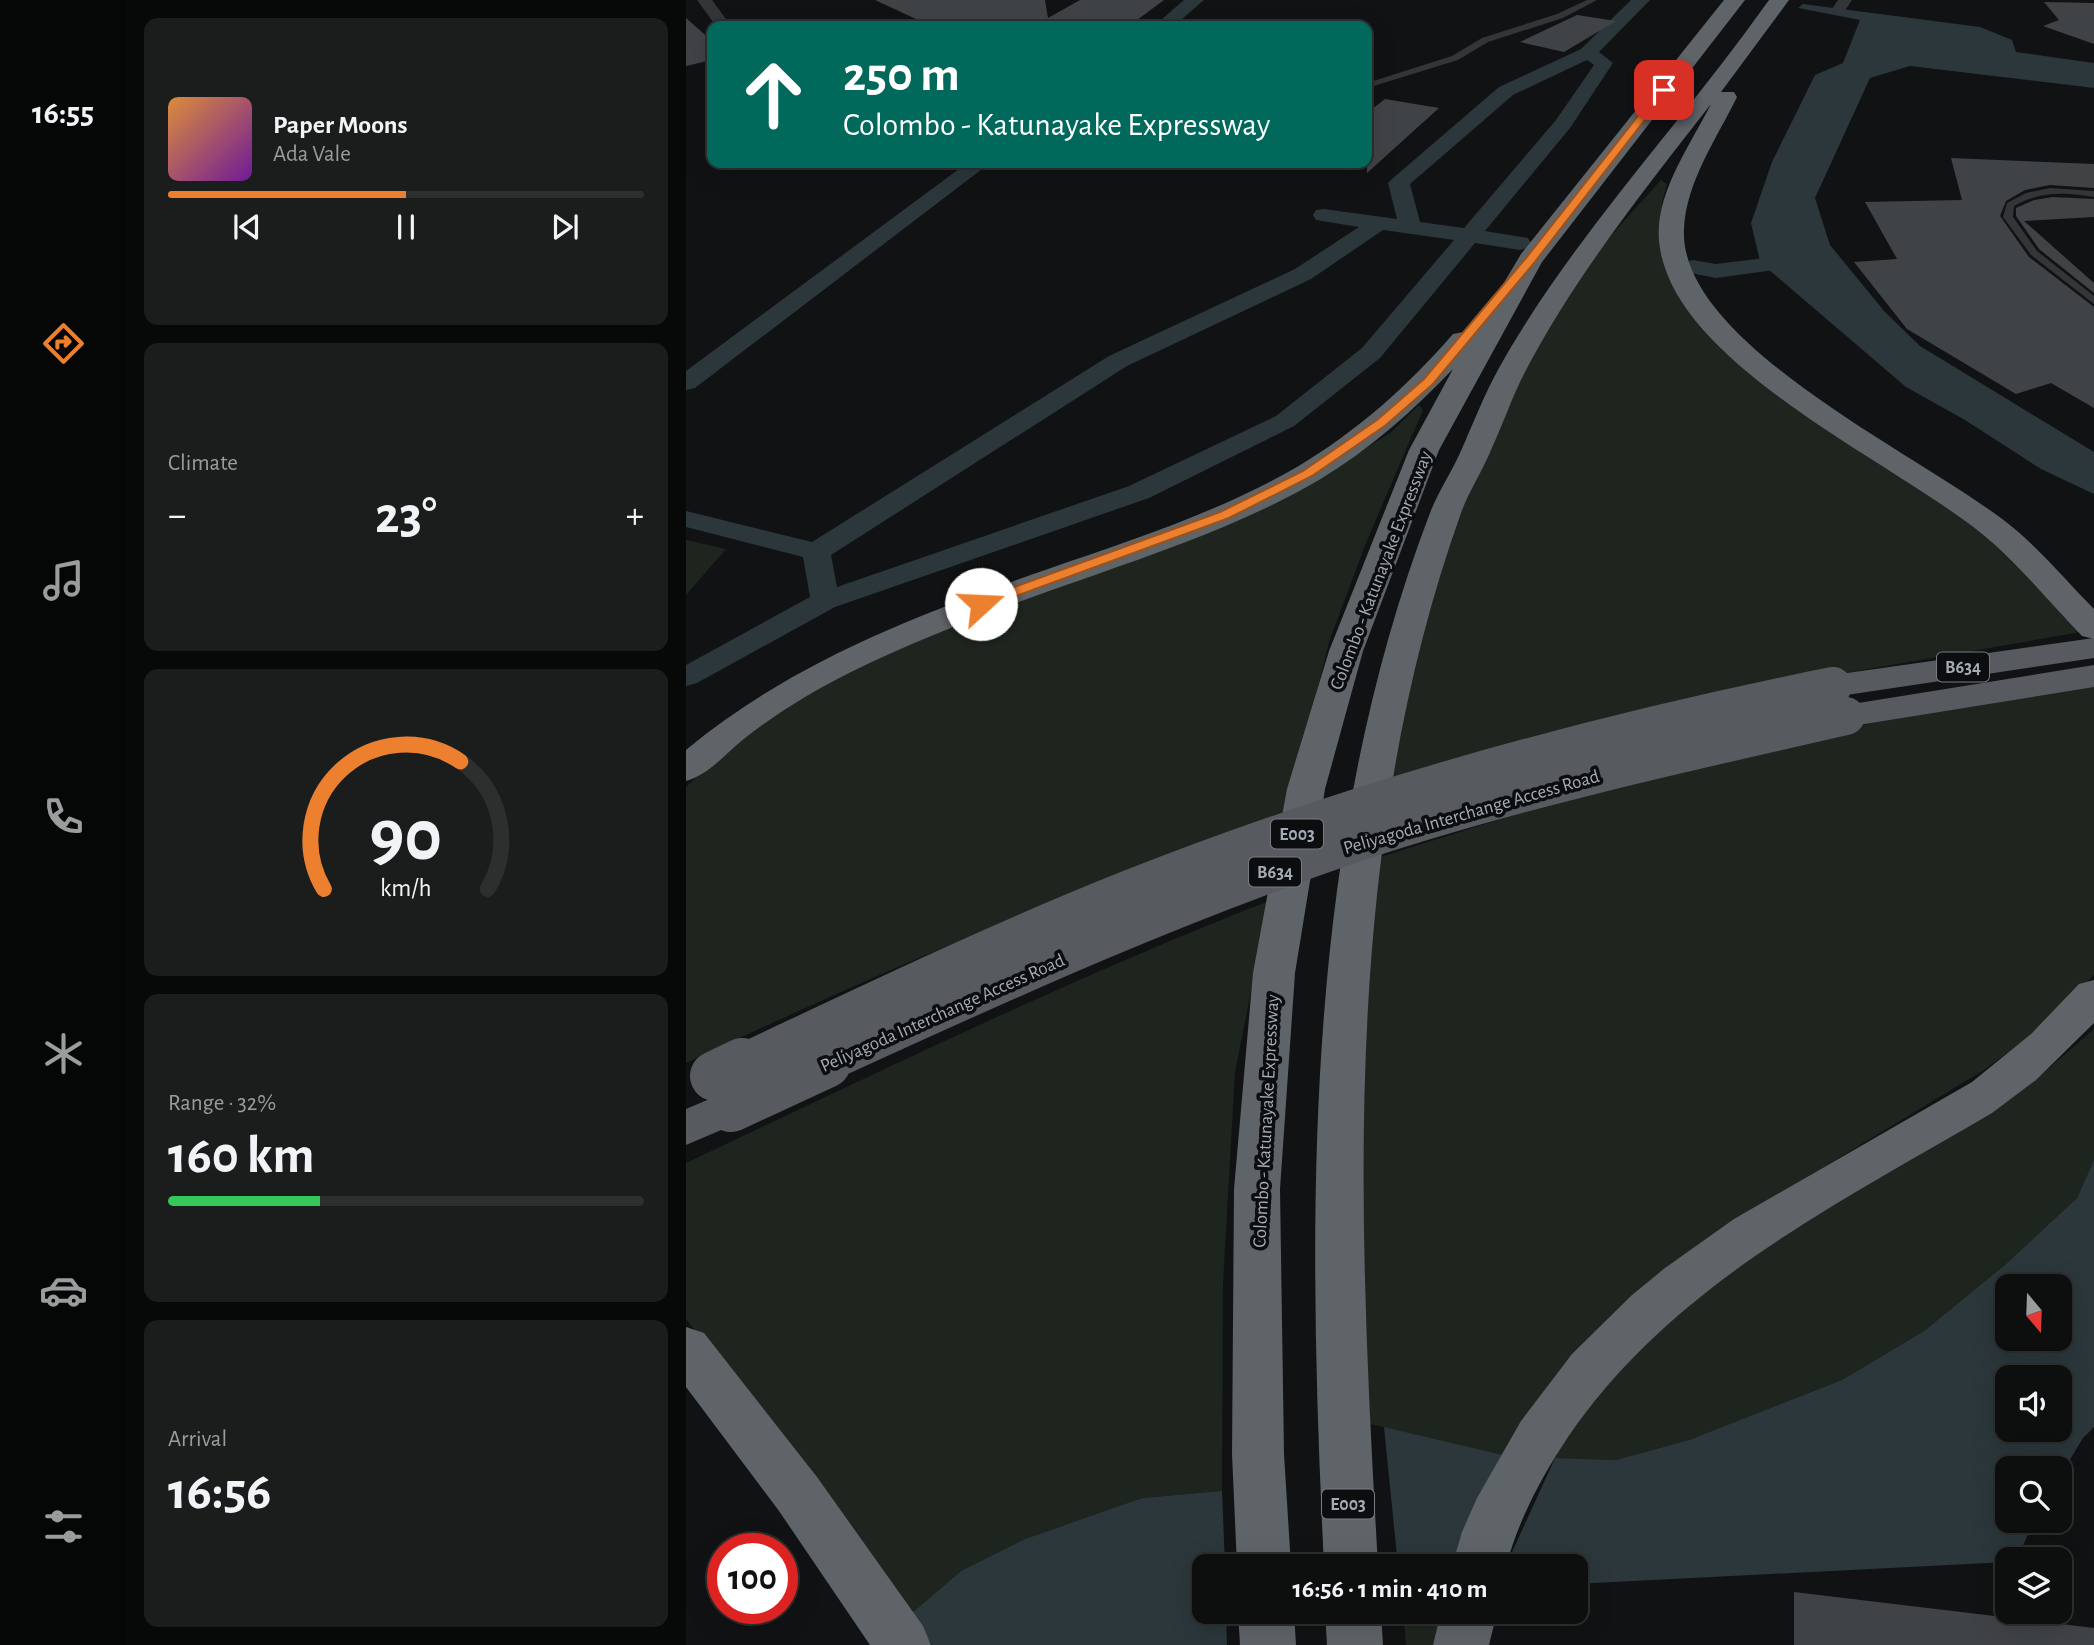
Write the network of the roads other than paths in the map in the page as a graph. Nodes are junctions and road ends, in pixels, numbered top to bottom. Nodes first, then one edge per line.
1 (705, 0) edge
2 (1593, 0) edge
3 (1735, 0) edge
4 (1779, 0) edge
5 (720, 21) edge
6 (1759, 29) junction
7 (1372, 84) edge
8 (2094, 194) edge
9 (1530, 260) junction
10 (2094, 301) edge
11 (2005, 537) junction
12 (2094, 589) edge
13 (2094, 629) edge
14 (2094, 648) edge
15 (2094, 676) edge
16 (1839, 701) junction
17 (686, 769) edge
18 (2094, 995) edge
19 (710, 1090) edge
20 (686, 1128) edge
21 (690, 1355) edge
22 (1263, 1554) edge
23 (1350, 1554) edge
24 (1483, 1554) edge
25 (1267, 1624) edge
26 (1353, 1624) edge
27 (1466, 1624) edge
28 (895, 1634) edge
29 (1268, 1645) edge
30 (1354, 1645) edge
31 (1461, 1645) edge

1 - 5 street
2 - 7 lane
3 - 9 highway, Colombo - Katunayake Expressway / E003
4 - 6 highway, E003
6 - 11 highway
6 - 23 highway, E003
8 - 10 lane
9 - 17 highway
9 - 22 highway, Colombo - Katunayake Expressway / E003
11 - 12 highway
11 - 13 highway
14 - 16 highway, Peliyagoda Interchange Access Road / B634
15 - 16 highway, Peliyagoda Interchange Access Road / B634
16 - 19 highway, Peliyagoda Interchange Access Road / B634, bridge
18 - 24 highway
19 - 20 highway, Peliyagoda Interchange Access Road / B634
21 - 28 highway
25 - 29 highway
26 - 30 highway
27 - 31 highway

